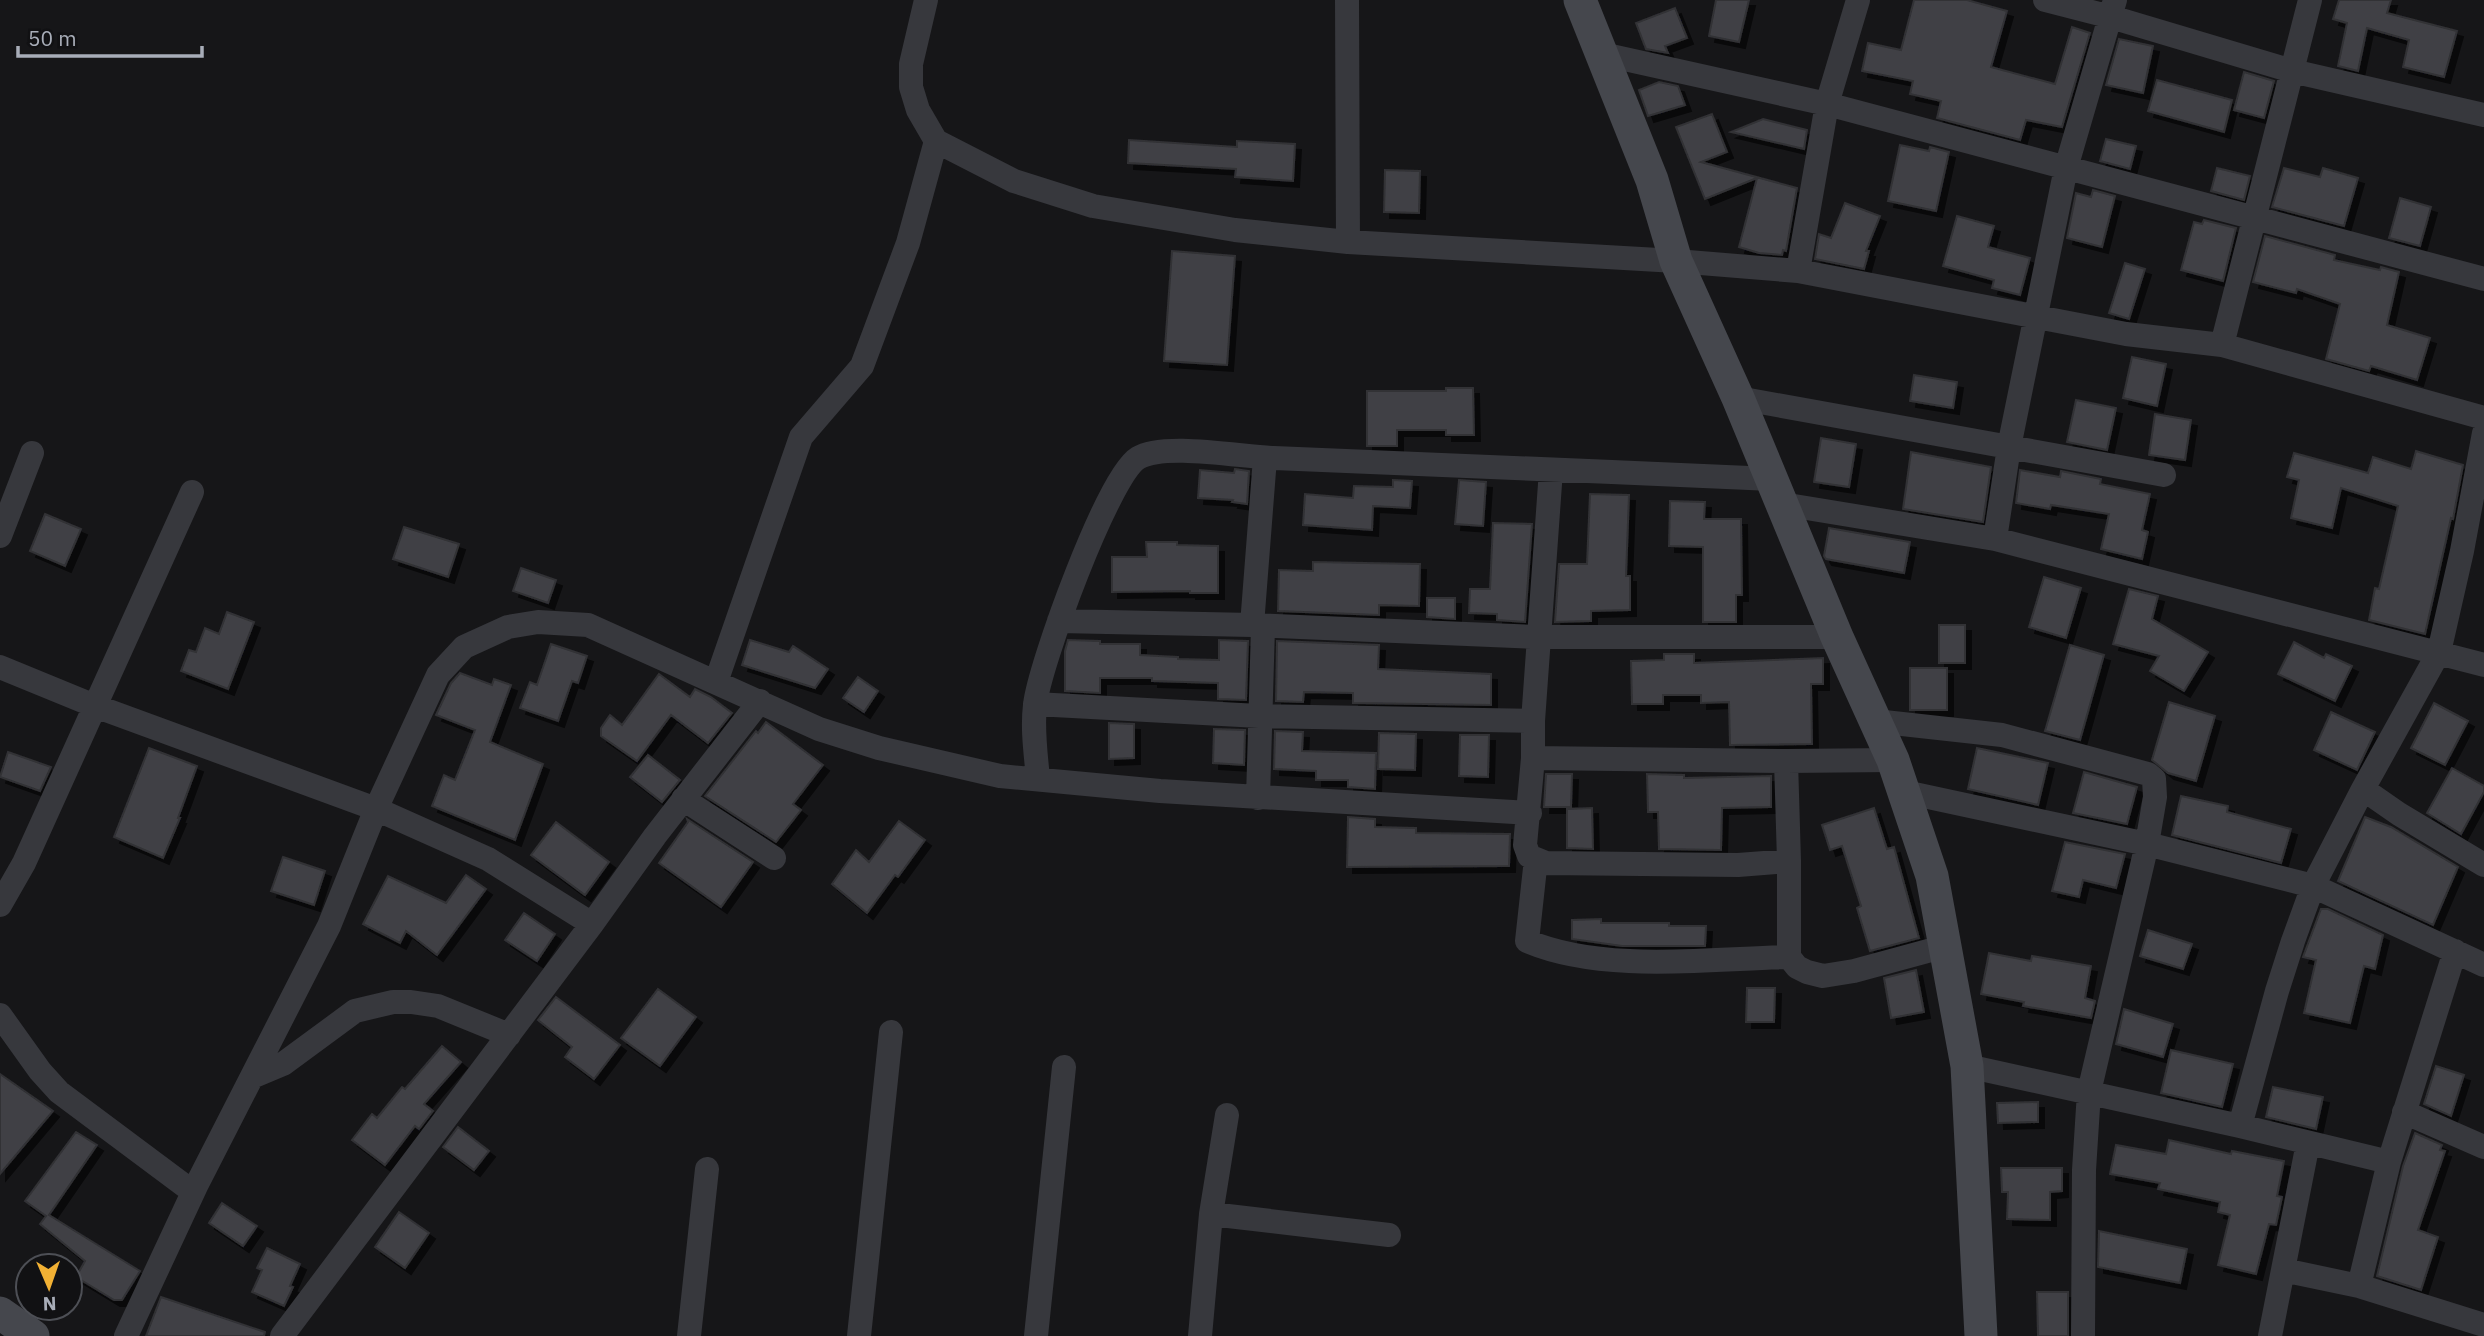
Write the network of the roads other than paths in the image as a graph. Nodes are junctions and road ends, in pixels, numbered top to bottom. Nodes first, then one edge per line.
1 (926, 0) edge
2 (1347, 0) edge
3 (1580, 0) edge
4 (1858, 0) edge
5 (2045, 0) edge
6 (2310, 0) edge
7 (2113, 8) edge
8 (1602, 54) junction
9 (2292, 71) junction
10 (1828, 104) junction
11 (2484, 115) edge
12 (936, 141) junction
13 (2066, 168) junction
14 (2255, 218) junction
15 (1348, 242) junction
16 (1676, 261) junction
17 (1798, 271) junction
18 (2484, 279) edge
19 (2036, 318) junction
20 (2222, 345) junction
21 (1738, 398) junction
22 (2484, 418) edge
23 (2484, 433) edge
24 (2009, 447) junction
25 (32, 453) dead end
26 (1265, 458) junction
27 (1551, 470) junction
28 (2164, 475) dead end
29 (1777, 491) junction
30 (192, 492) dead end
31 (0, 537) edge
32 (1995, 539) junction
33 (1059, 621) junction
34 (1258, 626) junction
35 (1838, 637) junction
36 (1538, 638) junction
37 (2439, 652) junction
38 (2484, 665) edge
39 (0, 667) edge
40 (716, 682) junction
41 (760, 701) junction
42 (1035, 704) junction
43 (95, 706) junction
44 (1259, 716) junction
45 (1533, 721) junction
46 (1875, 721) junction
47 (1534, 758) junction
48 (1893, 760) junction
49 (1786, 761) junction
50 (1038, 779) junction
51 (2363, 789) junction
52 (1905, 792) junction
53 (1258, 798) junction
54 (683, 799) junction
55 (376, 809) junction
56 (1530, 813) junction
57 (2147, 844) junction
58 (774, 858) dead end
59 (1536, 859) junction
60 (1789, 861) junction
61 (2484, 864) edge
62 (7, 878) edge
63 (2313, 886) junction
64 (0, 905) edge
65 (592, 924) junction
66 (1946, 946) junction
67 (2455, 951) junction
68 (1789, 957) junction
69 (2484, 965) edge
70 (0, 1015) edge
71 (891, 1032) dead end
72 (509, 1035) junction
73 (1967, 1066) junction
74 (1064, 1067) dead end
75 (252, 1077) junction
76 (2090, 1092) junction
77 (2404, 1112) junction
78 (1227, 1115) dead end
79 (2240, 1126) junction
80 (2308, 1143) junction
81 (2484, 1147) edge
82 (2389, 1162) junction
83 (707, 1169) dead end
84 (193, 1192) junction
85 (1211, 1214) junction
86 (1389, 1234) dead end
87 (2283, 1270) junction
88 (2359, 1286) junction
89 (0, 1312) edge
90 (2484, 1325) edge
91 (33, 1336) edge
92 (126, 1336) edge
93 (282, 1336) edge
94 (689, 1336) edge
95 (859, 1336) edge
96 (1036, 1336) edge
97 (1200, 1336) edge
98 (1981, 1336) edge
99 (2083, 1336) edge
100 (2270, 1336) edge

1 - 12 street
2 - 15 street
3 - 8 street
4 - 10 street
5 - 7 street
6 - 9 street
7 - 9 street
7 - 13 street
8 - 10 street
8 - 16 street
9 - 11 street
9 - 14 street
10 - 13 street
10 - 17 street
12 - 15 street
12 - 40 street
13 - 14 street
13 - 19 street
14 - 18 street
14 - 20 street
15 - 16 street
16 - 17 street
16 - 21 street
17 - 19 street
19 - 20 street
19 - 24 street
20 - 22 street
21 - 24 street
21 - 29 street
23 - 37 street
24 - 28 street
24 - 32 street
25 - 31 street
26 - 27 street
26 - 33 street
26 - 34 street
27 - 29 street
27 - 36 street
29 - 32 street
29 - 35 street
30 - 43 street
32 - 37 street
33 - 34 street
33 - 42 street
34 - 36 street
34 - 44 street
35 - 36 street
35 - 46 street
36 - 45 street
37 - 38 street
37 - 51 street
39 - 43 street
40 - 41 street
40 - 55 street
41 - 50 street
41 - 54 street
42 - 44 street
42 - 50 street
43 - 55 street
43 - 62 street
44 - 45 street
44 - 53 street
45 - 47 street
46 - 48 street
46 - 57 street
47 - 49 street
47 - 56 street
48 - 49 street
48 - 52 street
49 - 60 street
50 - 53 street
51 - 61 street
51 - 63 street
52 - 57 street
52 - 66 street
53 - 56 street
54 - 58 street
54 - 65 street
55 - 65 street
55 - 75 street
56 - 59 street
57 - 63 street
57 - 76 street
59 - 60 street
59 - 68 street
60 - 68 street
62 - 64 street
63 - 67 street
63 - 79 street
65 - 72 street
66 - 68 street
66 - 73 street
67 - 69 street
67 - 77 street
70 - 84 street
71 - 95 street
72 - 75 street
72 - 93 street
73 - 76 street
73 - 98 street
74 - 96 street
75 - 84 street
76 - 79 street
76 - 99 street
77 - 81 street
77 - 82 street
78 - 85 street
79 - 80 street
80 - 82 street
80 - 87 street
82 - 88 street
83 - 94 street
84 - 92 street
85 - 86 street
85 - 97 street
87 - 88 street
87 - 100 street
88 - 90 street
89 - 91 street

